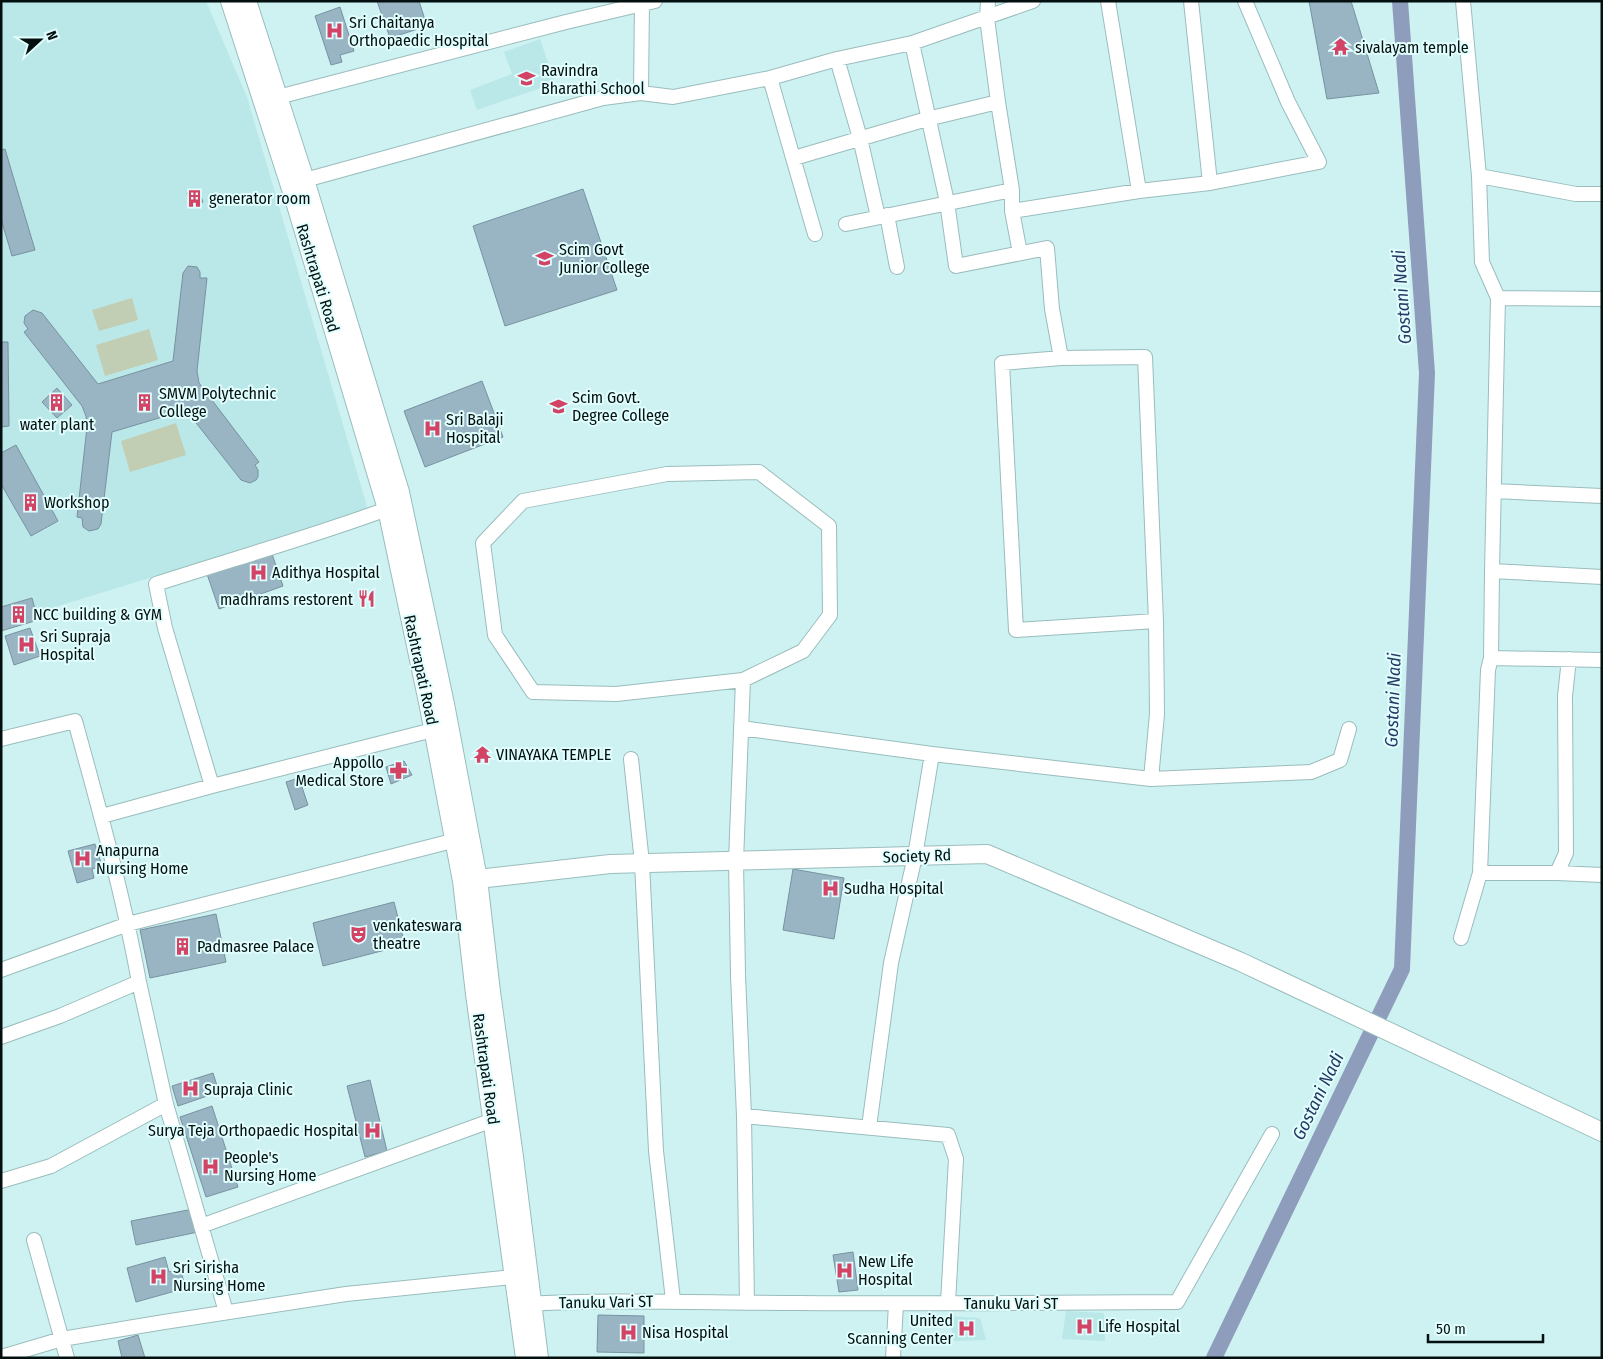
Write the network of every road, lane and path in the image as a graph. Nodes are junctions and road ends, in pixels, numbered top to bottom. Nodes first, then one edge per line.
1 (230, 1) edge
2 (247, 1) edge
3 (988, 1) edge
4 (1033, 1) edge
5 (1108, 1) edge
6 (1191, 1) edge
7 (1245, 1) edge
8 (1463, 1) edge
9 (647, 2) edge
10 (987, 18) junction
11 (912, 43) junction
12 (837, 59) junction
13 (770, 78) junction
14 (641, 93) junction
15 (278, 97) junction
16 (998, 102) junction
17 (927, 119) junction
18 (860, 138) junction
19 (794, 158) junction
20 (1478, 176) junction
21 (305, 180) junction
22 (1210, 183) junction
23 (1012, 190) junction
24 (1139, 192) junction
25 (1602, 194) edge
26 (947, 202) junction
27 (1012, 211) junction
28 (882, 216) junction
29 (846, 224) dead end
30 (816, 234) dead end
31 (1020, 253) junction
32 (897, 267) dead end
33 (1498, 298) junction
34 (1602, 299) edge
35 (1061, 358) junction
36 (1494, 491) junction
37 (1602, 496) edge
38 (387, 509) junction
39 (1492, 571) junction
40 (1602, 577) edge
41 (1156, 621) junction
42 (1492, 658) junction
43 (1569, 659) junction
44 (1602, 660) edge
45 (743, 680) junction
46 (741, 728) junction
47 (1349, 729) dead end
48 (433, 730) junction
49 (1, 739) edge
50 (932, 754) junction
51 (631, 759) dead end
52 (1151, 779) junction
53 (212, 786) junction
54 (102, 816) junction
55 (462, 838) junction
56 (914, 856) junction
57 (736, 861) junction
58 (642, 863) junction
59 (1480, 873) junction
60 (1557, 873) junction
61 (1602, 875) edge
62 (478, 879) junction
63 (128, 924) junction
64 (1461, 938) dead end
65 (1, 970) edge
66 (139, 982) junction
67 (1, 1038) edge
68 (166, 1104) junction
69 (744, 1116) junction
70 (493, 1120) junction
71 (869, 1127) junction
72 (1602, 1132) edge
73 (1272, 1134) dead end
74 (1, 1181) edge
75 (201, 1226) junction
76 (34, 1240) dead end
77 (521, 1276) junction
78 (673, 1300) junction
79 (747, 1303) junction
80 (948, 1303) junction
81 (524, 1304) junction
82 (896, 1304) junction
83 (226, 1312) junction
84 (62, 1340) junction
85 (1, 1357) edge
86 (67, 1358) edge
87 (525, 1358) edge
88 (540, 1358) edge
89 (893, 1358) edge

1 - 38 street, Rashtrapati Road
2 - 15 street, Rashtrapati Road
3 - 10 street
4 - 10 street
5 - 24 street
6 - 22 street
7 - 22 street
8 - 20 street
9 - 14 street
9 - 15 street
10 - 11 street
10 - 16 street
11 - 12 street
11 - 17 street
12 - 13 street
12 - 18 street
13 - 14 street
13 - 19 street
14 - 21 street
15 - 21 street, Rashtrapati Road
16 - 17 street
16 - 23 street
17 - 18 street
17 - 26 street
18 - 19 street
18 - 28 street
19 - 30 street
20 - 25 street
20 - 33 street
21 - 55 street, Rashtrapati Road
22 - 24 street
23 - 26 street
23 - 27 street
24 - 27 street
26 - 28 street
26 - 31 street
27 - 31 street
28 - 29 street
28 - 32 street
31 - 35 street
33 - 34 street
33 - 36 street
35 - 41 street
35 - 41 street
36 - 37 street
36 - 39 street
38 - 48 street, Rashtrapati Road
38 - 53 street
39 - 40 street
39 - 42 street
41 - 52 street
42 - 43 street
42 - 59 street
43 - 44 street
43 - 60 street
45 - 45 street
45 - 46 street
46 - 50 street
46 - 57 street
47 - 52 street
48 - 53 street
48 - 55 street, Rashtrapati Road
49 - 54 street
50 - 52 street
50 - 56 street
51 - 58 street
53 - 54 street
54 - 63 street
55 - 62 street, Rashtrapati Road
55 - 63 street
55 - 70 street, Rashtrapati Road
56 - 57 street, Society Rd
56 - 71 street
56 - 72 street, Society Rd
57 - 58 street, Society Rd
57 - 69 street
58 - 62 street, Society Rd
58 - 78 street
59 - 60 street
59 - 64 street
60 - 61 street
62 - 77 street, Rashtrapati Road
63 - 65 street
63 - 66 street
66 - 67 street
66 - 68 street
68 - 74 street
68 - 75 street
69 - 71 street
69 - 79 street
70 - 75 street
70 - 77 street, Rashtrapati Road
71 - 80 street
73 - 80 street, Tanuku Vari ST
75 - 83 street
76 - 84 street
77 - 81 street, Rashtrapati Road
77 - 83 street
78 - 79 street, Tanuku Vari ST
78 - 81 street, Tanuku Vari ST
79 - 82 street, Tanuku Vari ST
80 - 82 street, Tanuku Vari ST
81 - 87 street, Rashtrapati Road
81 - 88 street, Rashtrapati Road
82 - 89 street
83 - 84 street
84 - 85 street
84 - 86 street

